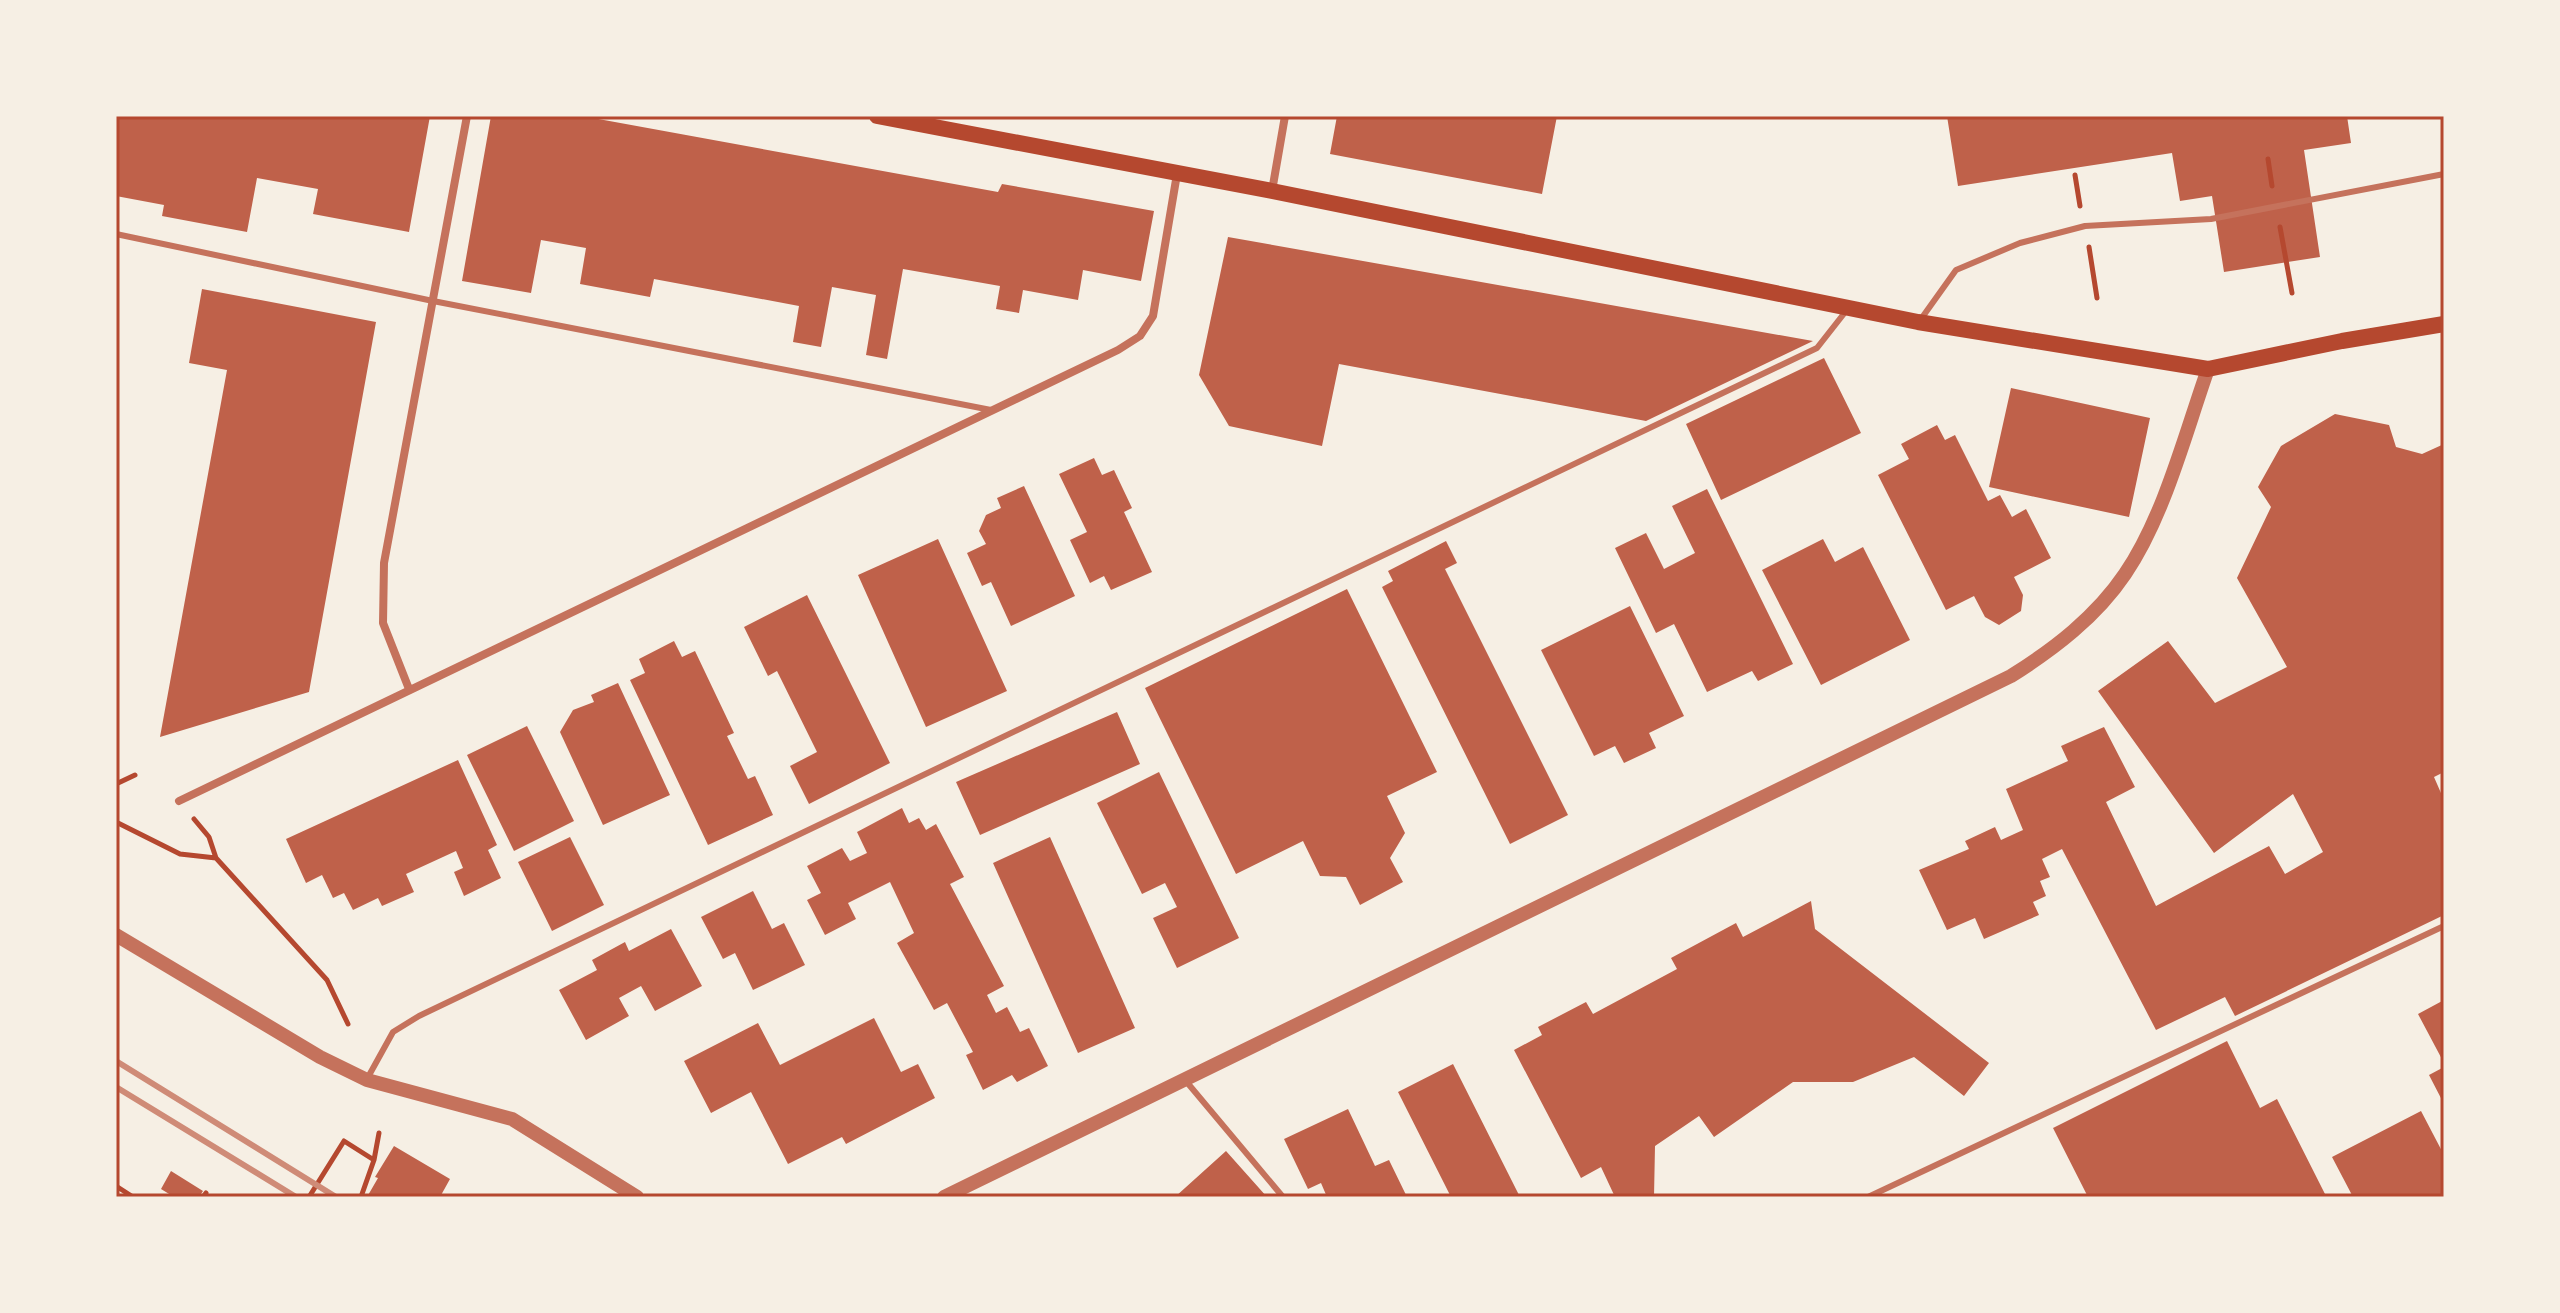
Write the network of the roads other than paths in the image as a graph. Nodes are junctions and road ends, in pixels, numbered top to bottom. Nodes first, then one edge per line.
1 (467, 116) edge
2 (877, 116) edge
3 (1285, 116) edge
4 (1177, 173) junction
5 (2444, 174) edge
6 (1272, 191) junction
7 (116, 234) edge
8 (433, 301) junction
9 (1848, 308) junction
10 (1918, 322) junction
11 (2444, 324) edge
12 (2208, 369) junction
13 (994, 411) junction
14 (409, 689) junction
15 (179, 801) road end
16 (2444, 926) edge
17 (116, 935) edge
18 (367, 1080) junction
19 (1185, 1080) junction
20 (637, 1197) edge
21 (944, 1197) edge
22 (1283, 1197) edge
23 (1868, 1197) edge

1 - 8 street
2 - 4 main road
3 - 6 street
4 - 6 main road
4 - 13 street
5 - 10 lane
6 - 9 main road
7 - 8 lane
8 - 13 lane
8 - 14 street
9 - 10 main road
9 - 18 lane
10 - 12 main road
11 - 12 main road
12 - 19 street
13 - 14 street
14 - 15 street
16 - 23 lane
17 - 18 street
18 - 20 street
19 - 21 street
19 - 22 lane

